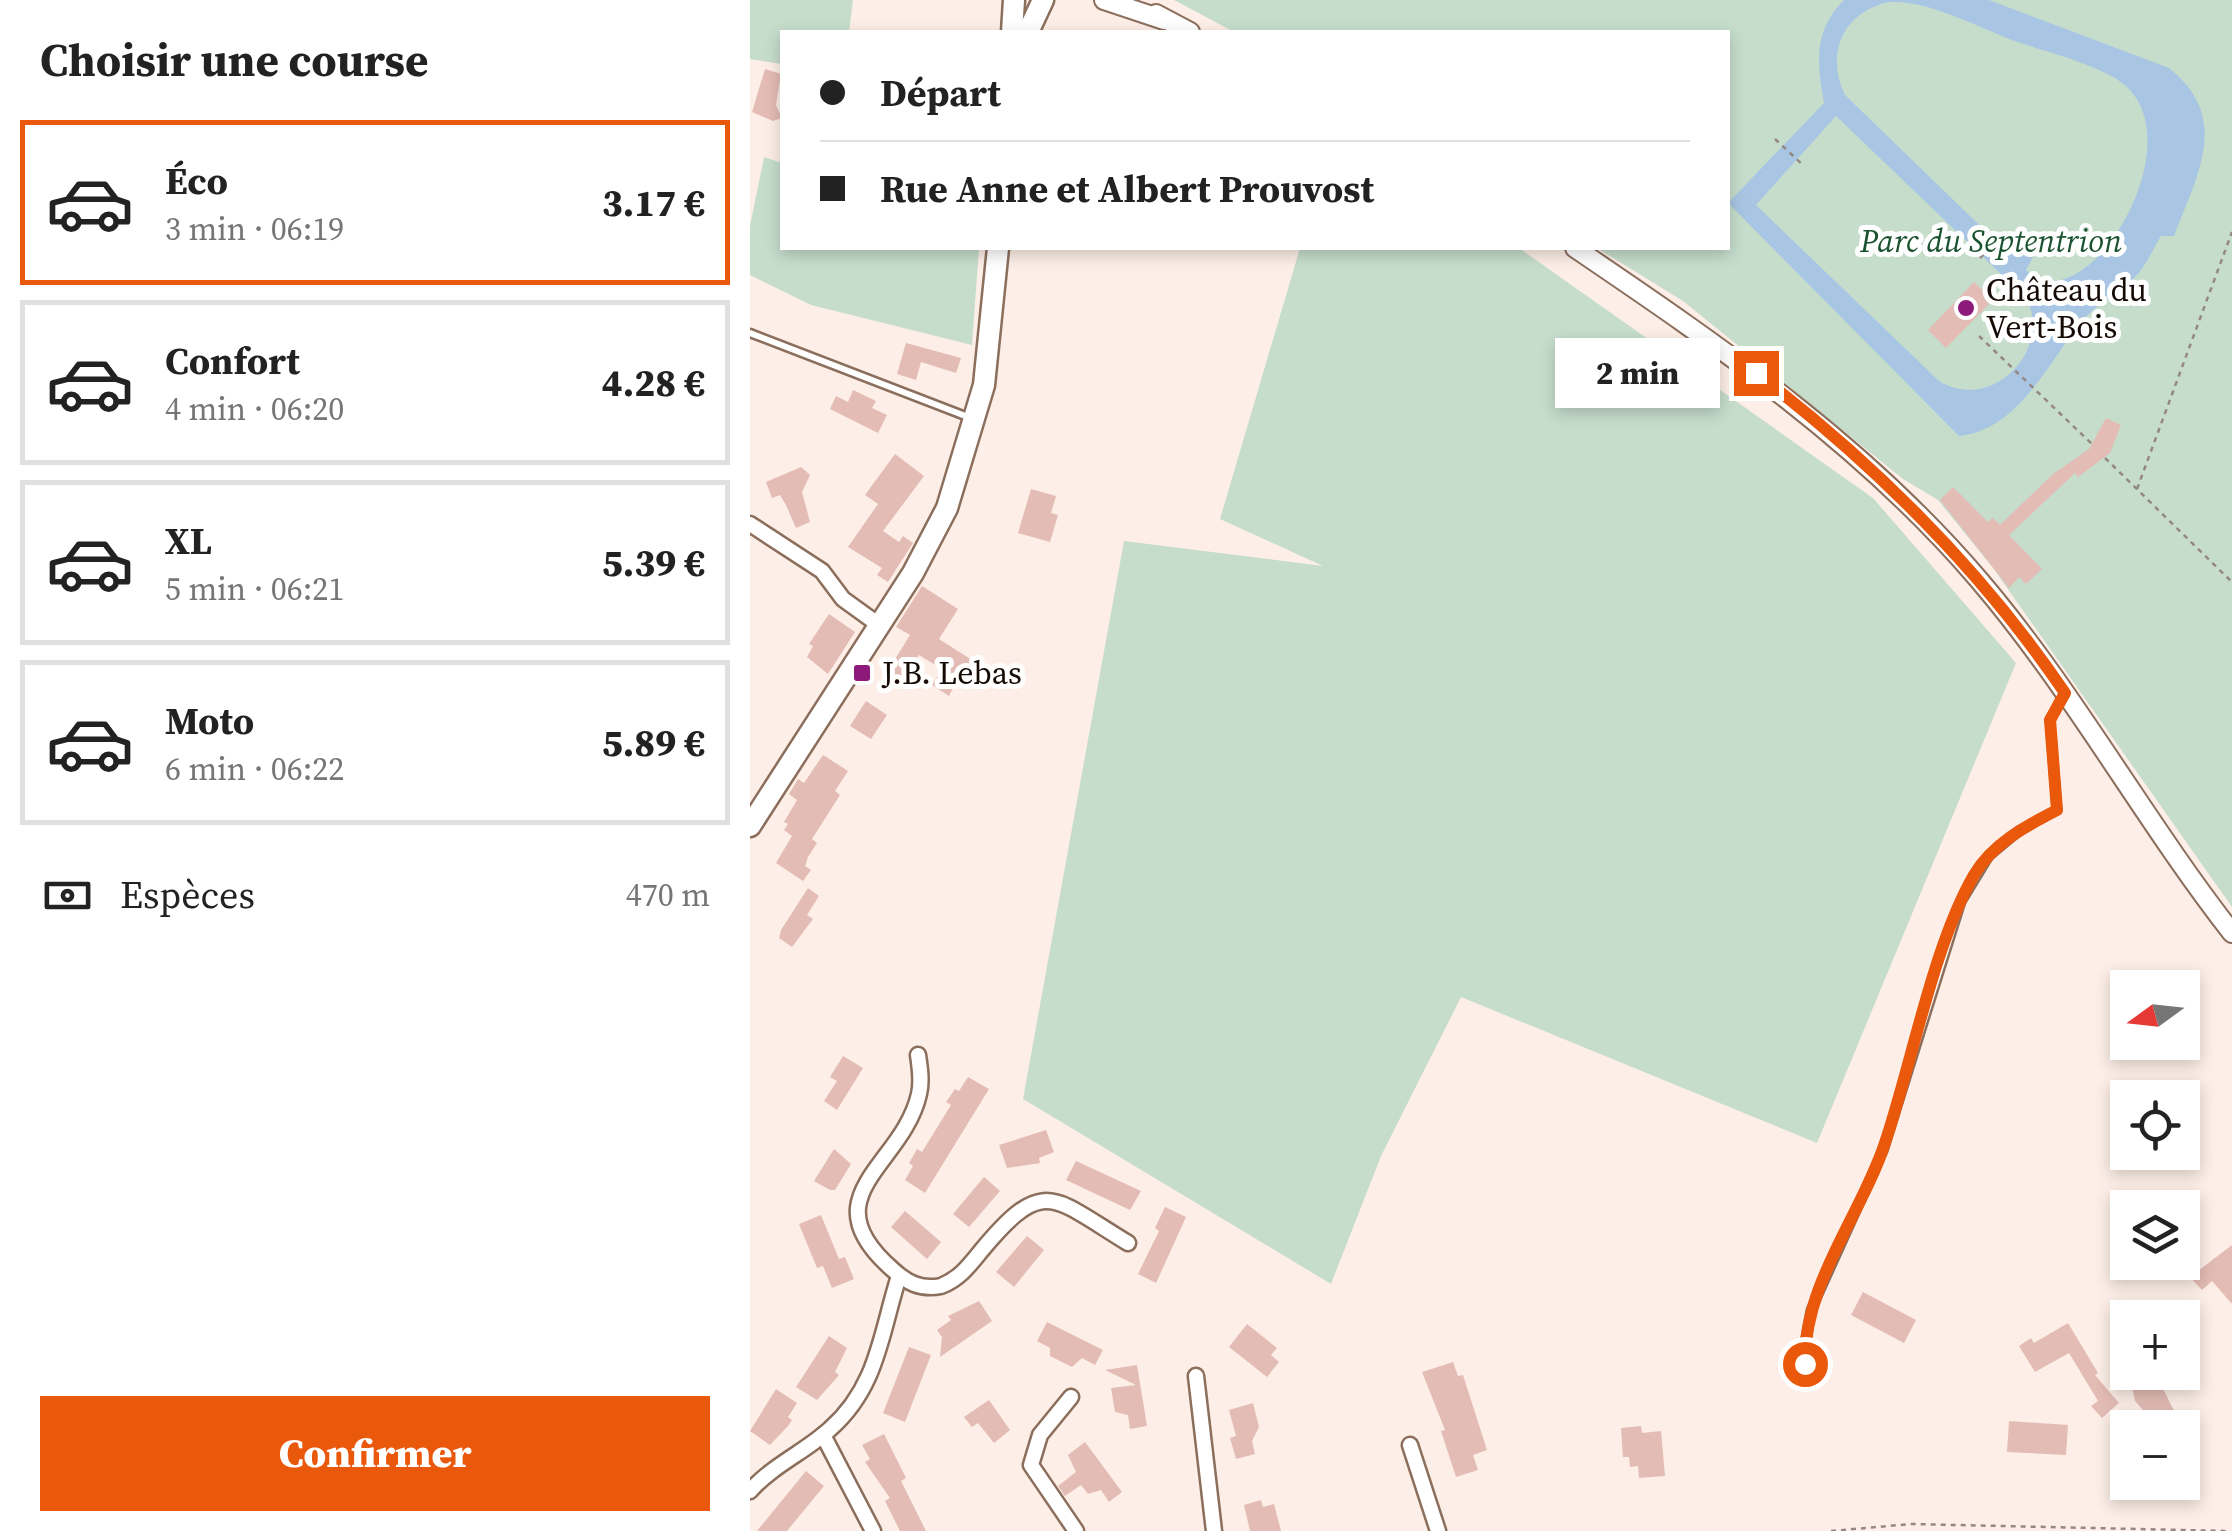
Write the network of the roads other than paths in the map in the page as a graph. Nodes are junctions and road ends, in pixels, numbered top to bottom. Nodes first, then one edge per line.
1 (1014, 0) edge
2 (1043, 0) edge
3 (1104, 0) edge
4 (1135, 0) edge
5 (1164, 20) junction
6 (1012, 30) edge
7 (1029, 30) edge
8 (1186, 30) edge
9 (998, 250) edge
10 (1578, 250) edge
11 (750, 333) edge
12 (976, 421) junction
13 (750, 524) edge
14 (879, 625) junction
15 (2065, 693) junction
16 (754, 813) edge
17 (2232, 933) edge
18 (918, 1055) dead end
19 (1128, 1243) dead end
20 (899, 1276) junction
21 (1196, 1376) dead end
22 (1806, 1384) dead end
23 (1070, 1397) dead end
24 (824, 1435) junction
25 (1410, 1445) dead end
26 (750, 1491) edge
27 (873, 1531) edge
28 (1076, 1531) edge
29 (1214, 1531) edge
30 (1438, 1531) edge

1 - 6 main road
2 - 7 main road
3 - 5 street
4 - 5 street
5 - 8 street
9 - 12 main road
10 - 15 street
11 - 12 lane
12 - 14 main road
13 - 14 street
14 - 16 main road
15 - 17 street
15 - 22 lane
18 - 20 street
19 - 20 street
20 - 24 street
21 - 29 street
23 - 28 street
24 - 26 street
24 - 27 street
25 - 30 street

